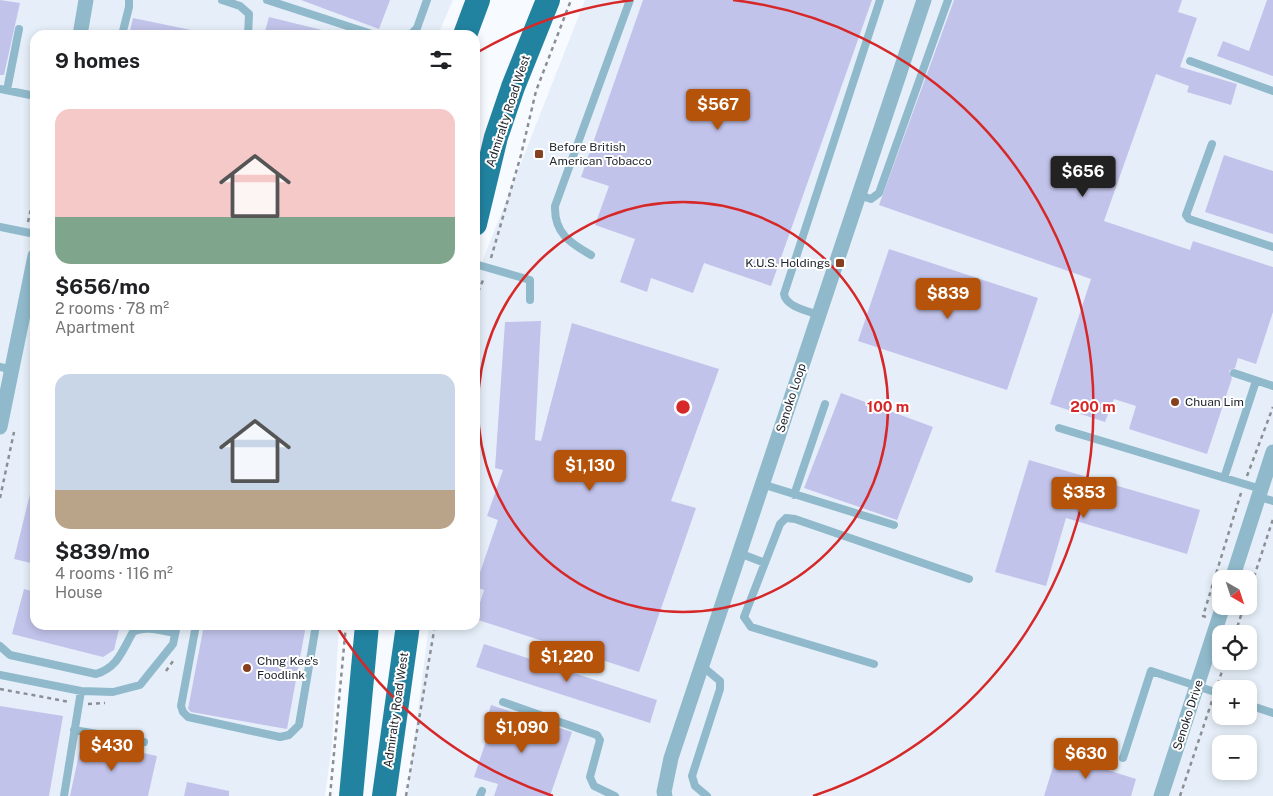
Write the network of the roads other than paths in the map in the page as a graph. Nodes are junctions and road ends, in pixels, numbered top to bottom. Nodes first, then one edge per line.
1 (86, 0) edge
2 (129, 0) edge
3 (222, 0) edge
4 (267, 0) edge
5 (426, 0) edge
6 (478, 0) edge
7 (548, 0) edge
8 (630, 0) edge
9 (880, 0) edge
10 (924, 0) edge
11 (948, 0) edge
12 (19, 29) dead end
13 (81, 30) edge
14 (123, 30) edge
15 (248, 30) edge
16 (360, 30) edge
17 (415, 30) edge
18 (467, 30) edge
19 (1190, 62) dead end
20 (4, 90) edge
21 (1273, 91) edge
22 (30, 95) edge
23 (1212, 144) dead end
24 (859, 194) junction
25 (480, 203) edge
26 (0, 227) edge
27 (30, 233) edge
28 (1273, 247) edge
29 (591, 255) dead end
30 (480, 265) edge
31 (30, 275) edge
32 (530, 300) dead end
33 (819, 315) junction
34 (6, 368) edge
35 (1234, 373) dead end
36 (1256, 381) junction
37 (1273, 386) edge
38 (825, 404) dead end
39 (0, 427) edge
40 (1059, 428) dead end
41 (1273, 452) edge
42 (1224, 478) junction
43 (762, 484) junction
44 (794, 496) junction
45 (1264, 496) edge
46 (894, 525) dead end
47 (739, 553) junction
48 (765, 563) junction
49 (1235, 570) edge
50 (969, 579) dead end
51 (1220, 615) edge
52 (136, 630) edge
53 (176, 630) edge
54 (195, 630) edge
55 (315, 630) edge
56 (367, 630) edge
57 (407, 630) edge
58 (0, 646) edge
59 (874, 664) dead end
60 (702, 666) junction
61 (0, 675) edge
62 (1198, 686) junction
63 (1212, 691) edge
64 (81, 692) junction
65 (503, 702) dead end
66 (1257, 708) edge
67 (1273, 714) edge
68 (74, 730) junction
69 (144, 742) dead end
70 (1123, 758) dead end
71 (606, 794) edge
72 (64, 796) edge
73 (352, 796) edge
74 (384, 796) edge
75 (615, 796) edge
76 (665, 796) edge
77 (707, 796) edge
78 (1162, 796) edge

1 - 13 street
2 - 14 lane
3 - 15 lane
4 - 16 lane
5 - 17 lane
6 - 18 main road
7 - 25 main road, Admiralty Road West
8 - 29 lane
9 - 33 lane
10 - 24 street, Senoko Loop
11 - 24 lane
12 - 20 lane
19 - 21 lane
20 - 22 lane
23 - 28 lane
24 - 33 street, Senoko Loop
26 - 27 lane
30 - 32 lane
31 - 34 street
33 - 43 street, Senoko Loop
34 - 39 street
35 - 36 lane
36 - 37 lane
36 - 42 lane
38 - 44 lane
40 - 42 lane
41 - 45 street
42 - 45 lane
43 - 44 lane
43 - 47 street, Senoko Loop
44 - 46 lane
45 - 49 street
47 - 48 lane
47 - 60 street, Senoko Loop
48 - 50 lane
48 - 59 lane
51 - 62 street, Senoko Drive
52 - 58 lane
53 - 64 lane
54 - 55 lane
56 - 73 main road
57 - 74 main road, Admiralty Road West
60 - 76 street, Senoko Loop
60 - 77 lane
61 - 64 lane
62 - 63 lane
62 - 70 lane
62 - 78 street, Senoko Drive
64 - 68 lane
65 - 71 lane
66 - 67 lane
68 - 69 lane
68 - 72 lane
71 - 75 lane

